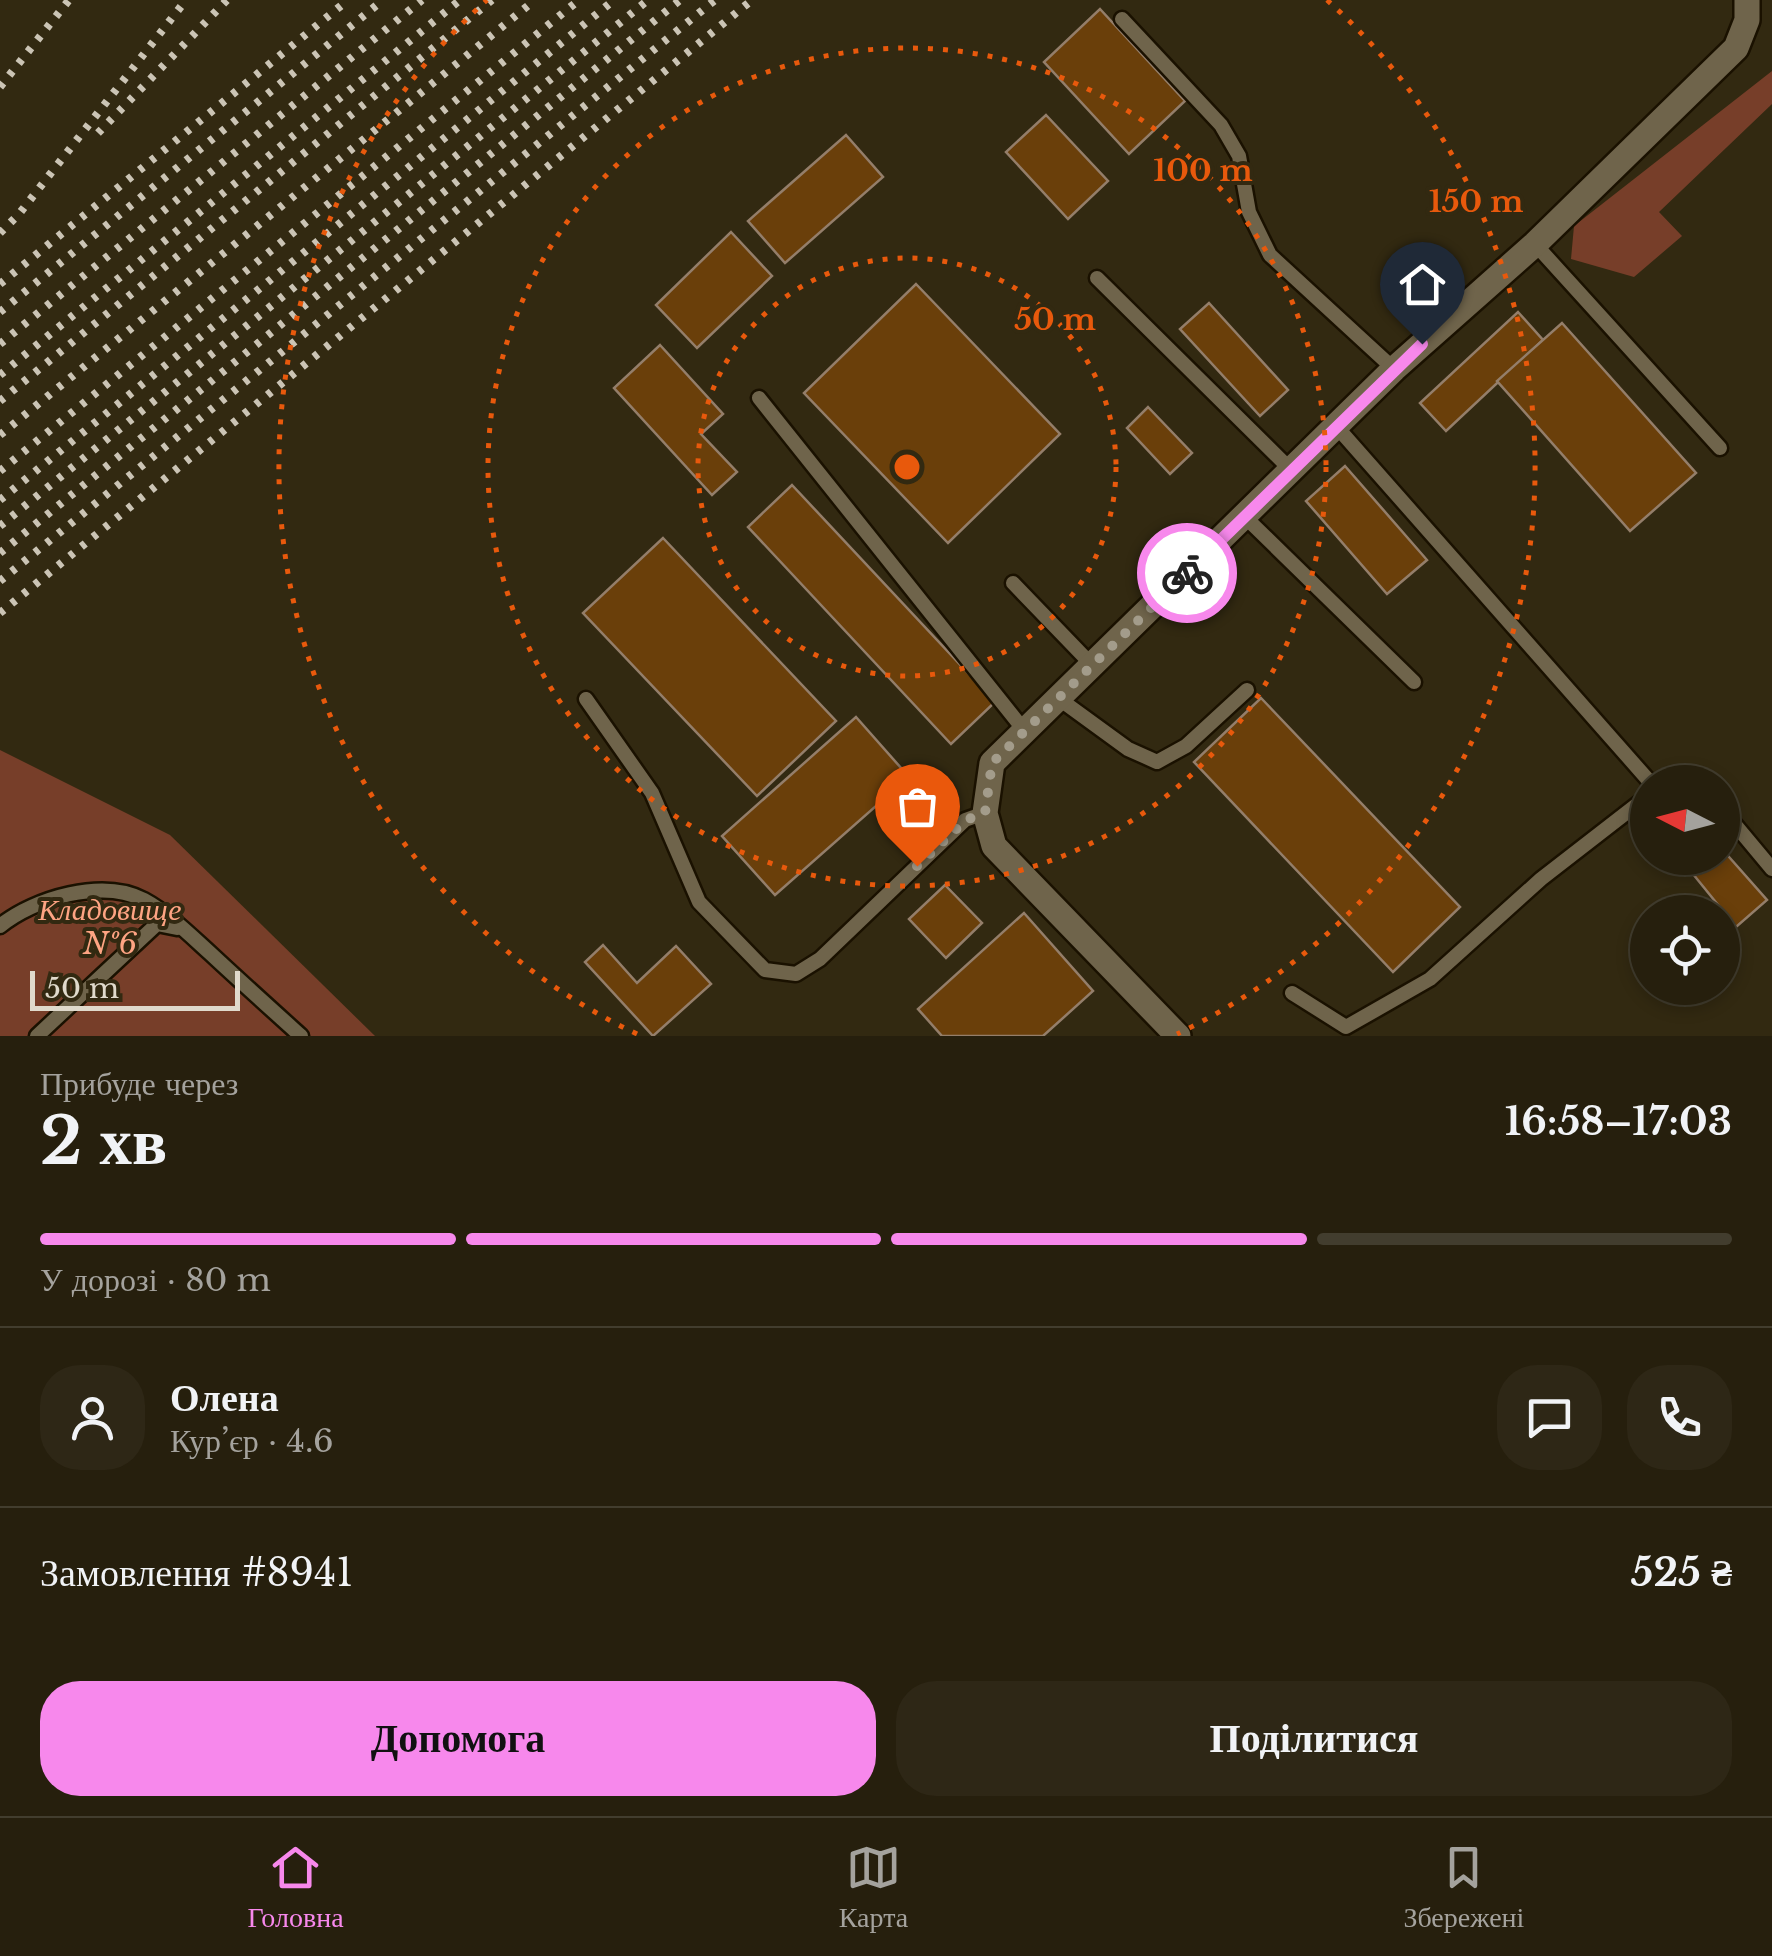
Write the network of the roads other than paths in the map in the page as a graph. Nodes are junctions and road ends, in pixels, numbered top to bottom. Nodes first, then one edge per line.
1 (1748, 0) edge
2 (1122, 19) dead end
3 (1535, 244) junction
4 (1097, 278) dead end
5 (1394, 369) junction
6 (759, 398) dead end
7 (1336, 426) junction
8 (1720, 448) dead end
9 (1291, 470) junction
10 (1244, 516) junction
11 (1013, 583) dead end
12 (1092, 665) junction
13 (1414, 682) dead end
14 (1248, 690) dead end
15 (1058, 698) junction
16 (586, 699) dead end
17 (1024, 730) junction
18 (1635, 765) edge
19 (1630, 810) edge
20 (985, 813) junction
21 (1740, 831) edge
22 (1772, 869) edge
23 (0, 926) edge
24 (184, 930) junction
25 (1292, 993) dead end
26 (37, 1036) edge
27 (301, 1036) edge
28 (1178, 1036) edge

1 - 3 street
2 - 5 lane
3 - 5 street
3 - 8 lane
4 - 9 lane
5 - 7 street
6 - 17 lane
7 - 9 street
7 - 18 lane
9 - 10 street
10 - 12 street
10 - 13 lane
11 - 12 lane
12 - 15 street
14 - 15 lane
15 - 17 street
16 - 20 lane
17 - 20 street
19 - 25 lane
20 - 28 street
21 - 22 lane
23 - 24 lane
24 - 26 lane
24 - 27 lane

